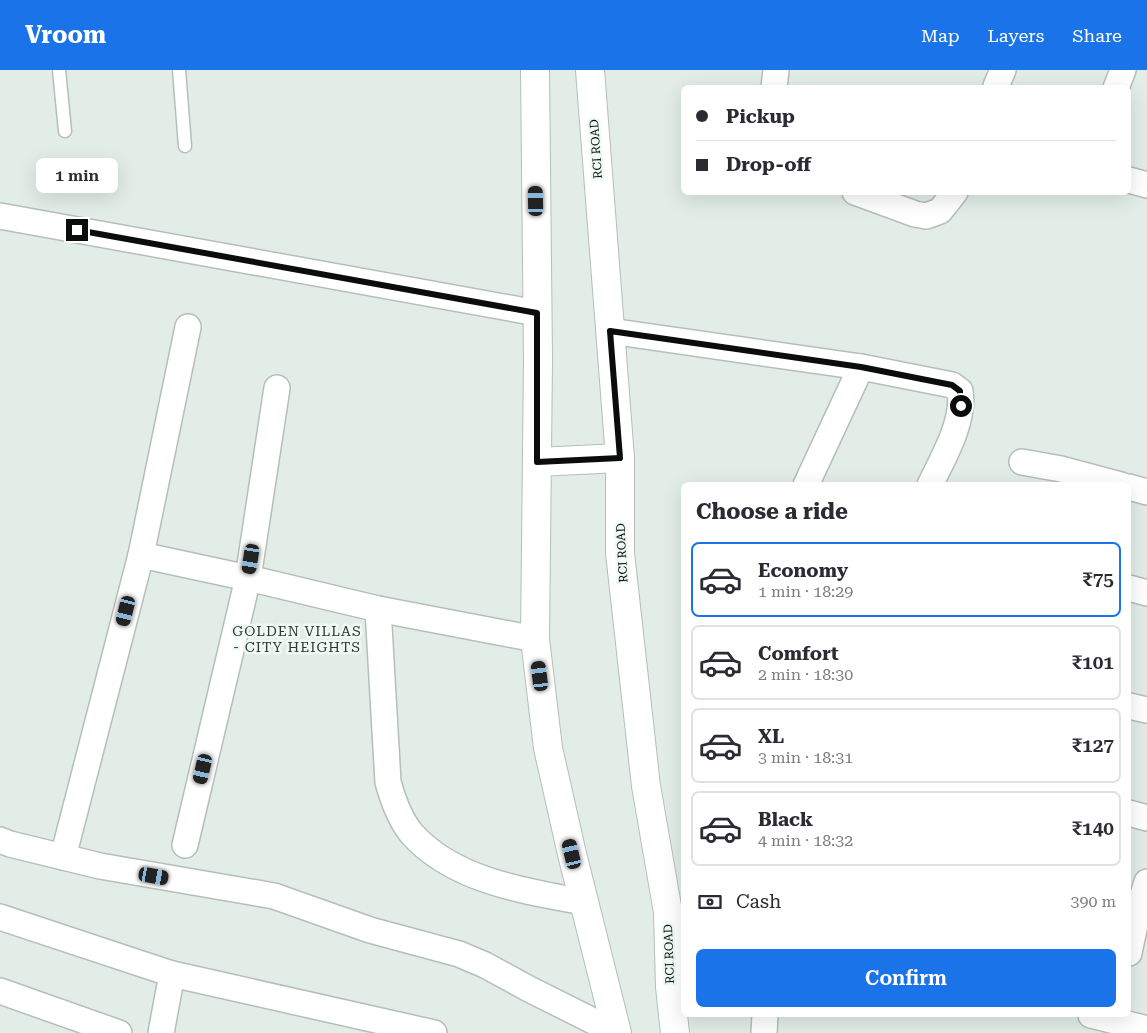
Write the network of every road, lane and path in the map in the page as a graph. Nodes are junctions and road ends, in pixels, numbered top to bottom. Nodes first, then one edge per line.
1 (59, 70) edge
2 (179, 70) edge
3 (535, 70) edge
4 (590, 70) edge
5 (776, 70) edge
6 (1123, 70) edge
7 (774, 85) edge
8 (1117, 85) edge
9 (65, 131) dead end
10 (185, 146) dead end
11 (1131, 181) edge
12 (1147, 185) edge
13 (863, 195) edge
14 (953, 195) edge
15 (0, 216) edge
16 (537, 313) junction
17 (188, 328) dead end
18 (610, 331) junction
19 (861, 367) junction
20 (278, 388) dead end
21 (620, 458) junction
22 (537, 462) junction
23 (1022, 462) dead end
24 (1071, 478) edge
25 (807, 482) edge
26 (931, 482) edge
27 (1099, 482) edge
28 (1131, 488) edge
29 (1147, 492) edge
30 (141, 555) junction
31 (248, 578) junction
32 (1131, 589) edge
33 (1147, 593) edge
34 (378, 609) junction
35 (535, 639) junction
36 (1131, 706) edge
37 (1147, 710) edge
38 (1131, 814) edge
39 (1147, 818) edge
40 (0, 840) edge
41 (185, 845) dead end
42 (63, 857) junction
43 (1147, 882) edge
44 (584, 902) junction
45 (676, 914) edge
46 (1138, 915) edge
47 (0, 917) edge
48 (1131, 945) edge
49 (172, 974) junction
50 (0, 991) edge
51 (765, 1017) edge
52 (1108, 1021) edge
53 (1147, 1029) edge
54 (119, 1033) edge
55 (161, 1033) edge
56 (434, 1033) edge
57 (617, 1033) edge
58 (675, 1033) edge
59 (764, 1033) edge

1 - 9 lane
2 - 10 lane
3 - 16 main road
4 - 18 main road, RCI ROAD
5 - 7 street
6 - 8 street
11 - 12 street
13 - 14 street
15 - 16 street
16 - 22 main road
17 - 30 street
18 - 19 street
18 - 21 main road, RCI ROAD
19 - 25 street
19 - 26 street
20 - 31 street
21 - 22 main road
21 - 45 main road, RCI ROAD
22 - 35 main road
23 - 24 street
24 - 27 street
28 - 29 street
30 - 31 street
30 - 42 street
31 - 34 street
31 - 41 street
32 - 33 street
34 - 35 street
34 - 44 street
35 - 44 main road
36 - 37 street
38 - 39 street
40 - 42 street
42 - 57 street
43 - 46 street
44 - 57 main road
45 - 58 main road, RCI ROAD
46 - 48 street
47 - 49 street
49 - 55 street
49 - 56 street
50 - 54 street
51 - 59 street
52 - 53 street

